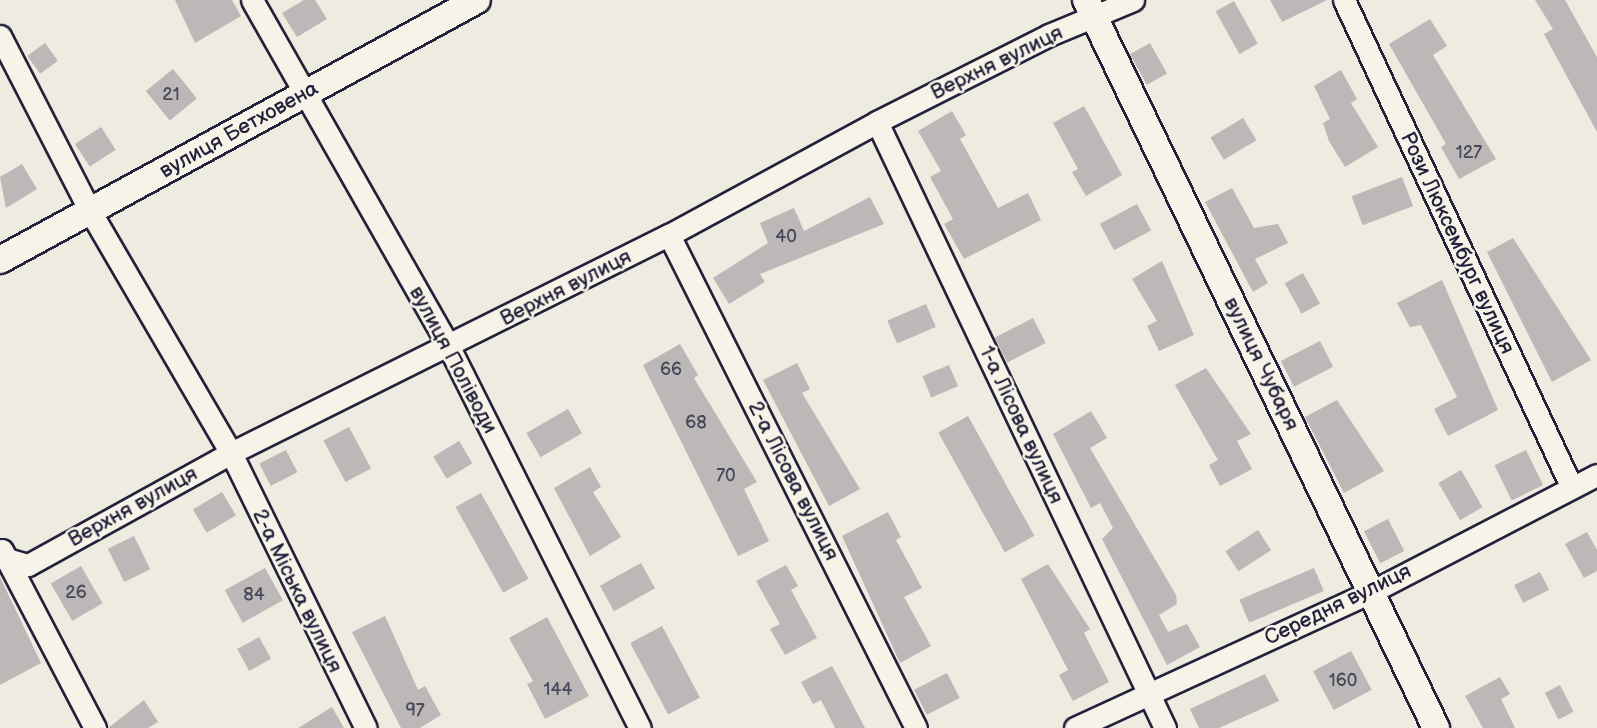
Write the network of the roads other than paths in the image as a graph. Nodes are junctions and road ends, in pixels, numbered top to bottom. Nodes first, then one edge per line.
1 (252, 0) edge
2 (477, 0) edge
3 (1133, 0) edge
4 (1344, 0) edge
5 (1091, 10) edge
6 (0, 36) edge
7 (302, 96) junction
8 (877, 122) junction
9 (90, 211) junction
10 (669, 235) junction
11 (0, 260) edge
12 (449, 348) junction
13 (231, 453) junction
14 (1597, 475) edge
15 (1571, 486) junction
16 (1, 553) edge
17 (1371, 592) junction
18 (1149, 694) junction
19 (95, 728) edge
20 (366, 728) edge
21 (640, 728) edge
22 (916, 728) edge
23 (1075, 728) edge
24 (1165, 728) edge
25 (1436, 728) edge

1 - 7 street, вулиця Поліводи
2 - 7 street, вулиця Бетховена
3 - 5 street, Верхня вулиця
4 - 15 street, Рози Люксембург вулиця
5 - 8 street, Верхня вулиця
5 - 17 street, вулиця Чубаря
6 - 9 street
7 - 9 street, вулиця Бетховена
7 - 12 street, вулиця Поліводи
8 - 10 street, Верхня вулиця
8 - 18 street, 1-а Лісова вулиця
9 - 11 street, вулиця Бетховена
9 - 13 street, 2-а Міська вулиця
10 - 12 street, Верхня вулиця
10 - 22 street, 2-а Лісова вулиця
12 - 13 street, Верхня вулиця
12 - 21 street, вулиця Поліводи
13 - 16 street, Верхня вулиця
13 - 20 street, 2-а Міська вулиця
14 - 15 street, Середня вулиця
15 - 17 street, Середня вулиця
16 - 19 street
17 - 18 street, Середня вулиця
17 - 25 street, вулиця Чубаря
18 - 23 street, Середня вулиця
18 - 24 street, 1-а Лісова вулиця

